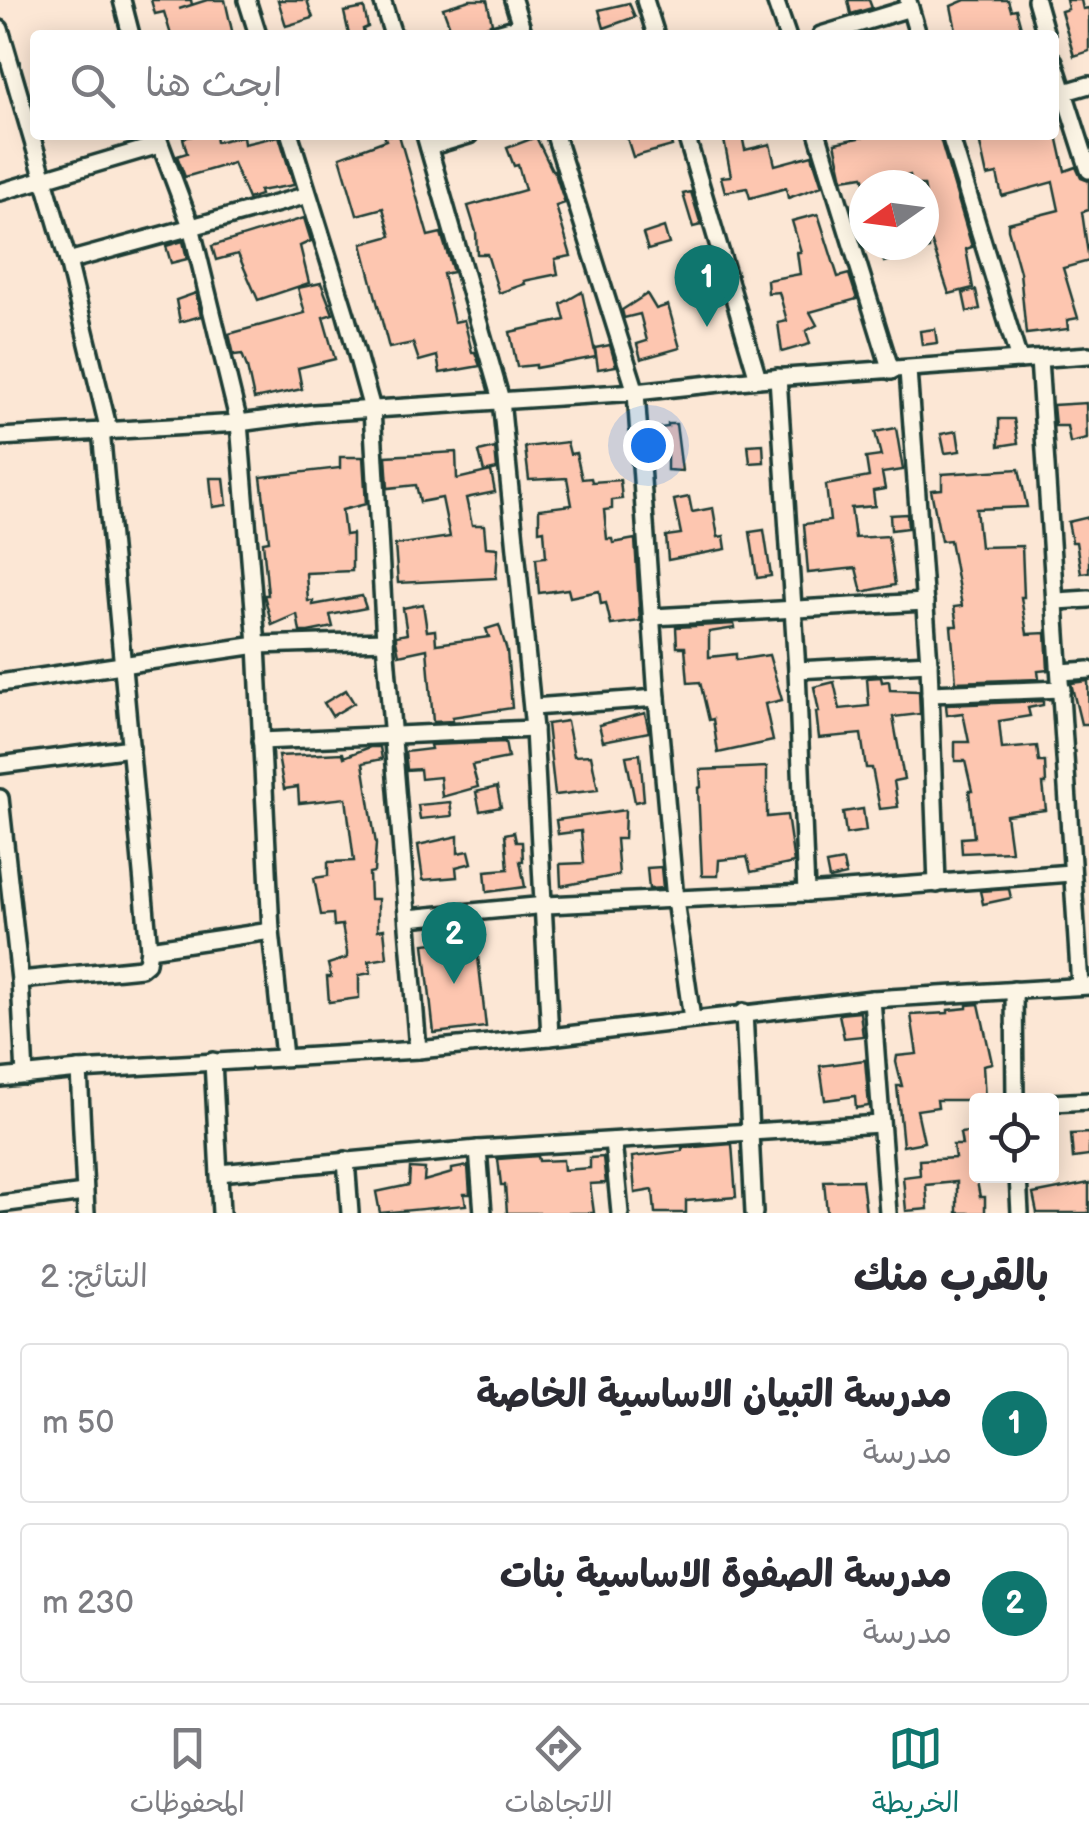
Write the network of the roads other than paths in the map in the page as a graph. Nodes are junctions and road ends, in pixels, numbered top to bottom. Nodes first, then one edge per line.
1 (122, 0) edge
2 (247, 0) edge
3 (382, 0) edge
4 (513, 0) edge
5 (645, 0) edge
6 (774, 0) edge
7 (1036, 0) edge
8 (908, 4) edge
9 (0, 29) edge
10 (131, 30) edge
11 (256, 30) edge
12 (391, 30) edge
13 (523, 30) edge
14 (654, 30) edge
15 (785, 30) edge
16 (835, 30) edge
17 (916, 30) edge
18 (1045, 30) edge
19 (1089, 85) edge
20 (1059, 94) edge
21 (30, 132) edge
22 (32, 140) edge
23 (158, 140) edge
24 (292, 140) edge
25 (557, 140) edge
26 (687, 140) edge
27 (820, 140) edge
28 (952, 140) edge
29 (427, 141) edge
30 (1089, 170) edge
31 (44, 180) junction
32 (0, 192) edge
33 (308, 195) junction
34 (191, 226) junction
35 (68, 261) junction
36 (1089, 355) edge
37 (1039, 359) junction
38 (1019, 360) junction
39 (899, 370) junction
40 (778, 378) junction
41 (758, 379) junction
42 (636, 392) junction
43 (501, 400) junction
44 (372, 409) junction
45 (238, 423) junction
46 (105, 430) junction
47 (0, 438) edge
48 (1089, 599) edge
49 (1057, 601) junction
50 (925, 602) junction
51 (792, 607) junction
52 (652, 617) junction
53 (384, 641) junction
54 (257, 645) junction
55 (929, 663) junction
56 (122, 666) junction
57 (798, 670) junction
58 (1089, 670) edge
59 (1062, 681) junction
60 (0, 683) edge
61 (930, 694) junction
62 (657, 698) junction
63 (532, 706) junction
64 (534, 729) junction
65 (392, 734) junction
66 (261, 741) junction
67 (131, 748) junction
68 (0, 765) edge
69 (0, 798) edge
70 (1072, 873) junction
71 (938, 884) junction
72 (806, 893) junction
73 (676, 900) junction
74 (546, 905) junction
75 (408, 918) junction
76 (271, 931) junction
77 (149, 950) junction
78 (20, 980) junction
79 (1085, 986) edge
80 (1014, 990) junction
81 (872, 999) junction
82 (744, 1012) junction
83 (692, 1019) junction
84 (550, 1038) junction
85 (418, 1050) junction
86 (284, 1058) junction
87 (213, 1061) junction
88 (79, 1070) junction
89 (25, 1076) junction
90 (0, 1078) edge
91 (1015, 1093) edge
92 (1089, 1101) edge
93 (1059, 1103) edge
94 (880, 1124) junction
95 (749, 1132) junction
96 (613, 1141) junction
97 (478, 1149) junction
98 (346, 1160) junction
99 (219, 1173) junction
100 (1018, 1183) edge
101 (84, 1193) junction
102 (0, 1204) edge
103 (86, 1213) edge
104 (221, 1213) edge
105 (350, 1213) edge
106 (482, 1213) edge
107 (620, 1213) edge
108 (754, 1213) edge
109 (888, 1213) edge
110 (1020, 1213) edge

1 - 10 street
2 - 11 street
3 - 12 street
4 - 13 street
5 - 14 street
6 - 15 street
7 - 18 street
8 - 16 street
8 - 17 street
9 - 21 street
19 - 20 street
20 - 30 street
22 - 31 street
23 - 31 street
23 - 34 street
24 - 33 street
25 - 42 street
26 - 41 street
27 - 39 street
28 - 38 street
29 - 43 street
31 - 32 street
31 - 35 street
33 - 34 street
33 - 44 street
34 - 35 street
34 - 45 street
35 - 46 street
36 - 37 street
37 - 38 street
37 - 49 street
38 - 39 street
39 - 40 street
39 - 50 street
40 - 41 street
40 - 51 street
41 - 42 street
42 - 43 street
42 - 52 street
43 - 44 street
43 - 63 street
44 - 45 street
44 - 53 street
45 - 46 street
45 - 54 street
46 - 47 street
46 - 56 street
48 - 49 street
49 - 59 street
50 - 51 street
50 - 55 street
51 - 52 street
51 - 57 street
52 - 62 street
53 - 54 street
53 - 65 street
54 - 56 street
54 - 66 street
55 - 57 street
55 - 61 street
56 - 60 street
56 - 67 street
57 - 72 street
58 - 59 street
59 - 61 street
59 - 70 street
61 - 71 street
62 - 63 street
62 - 73 street
63 - 64 street
64 - 65 street
64 - 74 street
65 - 66 street
65 - 75 street
66 - 76 street
67 - 68 street
67 - 77 street
69 - 78 street
70 - 71 street
70 - 79 street
71 - 72 street
72 - 73 street
73 - 74 street
73 - 83 street
74 - 75 street
74 - 84 street
75 - 85 street
76 - 77 street
76 - 86 street
77 - 78 street
78 - 89 street
79 - 80 street
80 - 81 street
80 - 91 street
81 - 82 street
81 - 94 street
82 - 83 street
82 - 95 street
83 - 84 street
84 - 85 street
85 - 86 street
86 - 87 street
87 - 88 street
87 - 99 street
88 - 89 street
88 - 101 street
89 - 90 street
92 - 93 street
94 - 95 street
94 - 109 street
95 - 96 street
95 - 108 street
96 - 97 street
96 - 107 street
97 - 98 street
97 - 106 street
98 - 99 street
98 - 105 street
99 - 104 street
100 - 110 street
101 - 102 street
101 - 103 street

